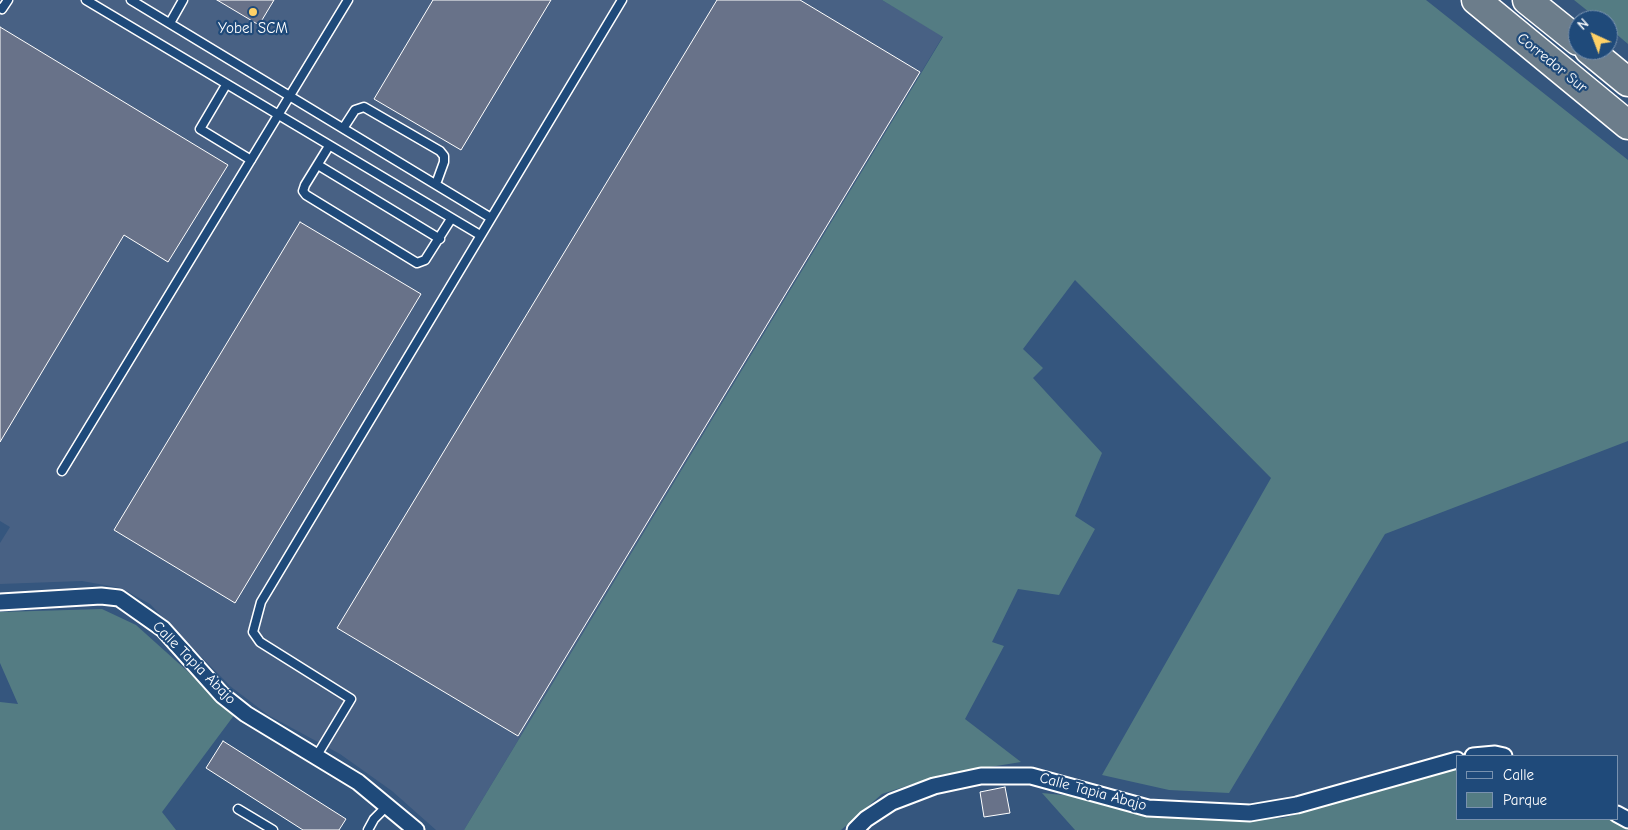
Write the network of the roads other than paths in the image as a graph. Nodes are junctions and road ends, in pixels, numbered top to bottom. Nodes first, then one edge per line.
1 (8, 0) edge
2 (86, 0) edge
3 (131, 0) edge
4 (184, 0) edge
5 (348, 0) edge
6 (622, 0) edge
7 (1476, 0) edge
8 (1527, 0) edge
9 (0, 8) edge
10 (170, 23) junction
11 (1568, 34) edge
12 (1601, 60) edge
13 (1628, 82) edge
14 (226, 85) junction
15 (291, 95) junction
16 (278, 117) junction
17 (1628, 125) edge
18 (344, 127) junction
19 (329, 146) junction
20 (251, 160) junction
21 (318, 164) junction
22 (436, 184) junction
23 (491, 218) junction
24 (451, 219) junction
25 (480, 236) junction
26 (440, 239) junction
27 (62, 471) dead end
28 (0, 602) edge
29 (1484, 755) edge
30 (1500, 755) edge
31 (316, 757) junction
32 (1456, 760) edge
33 (387, 806) junction
34 (238, 809) dead end
35 (273, 830) edge
36 (368, 830) edge
37 (416, 830) edge
38 (855, 830) edge

1 - 9 lane
2 - 14 lane
3 - 10 lane
4 - 10 lane
5 - 15 lane
6 - 23 lane
7 - 17 highway, Corredor Sur
8 - 11 highway
10 - 15 lane
12 - 13 highway
14 - 16 lane
14 - 20 lane
15 - 16 lane
15 - 18 lane
16 - 19 lane
16 - 20 lane
18 - 22 lane
18 - 22 lane
19 - 21 lane
19 - 24 lane
20 - 27 lane
21 - 26 lane
21 - 26 lane
22 - 23 lane
23 - 25 lane
24 - 25 lane
24 - 26 lane
25 - 31 lane
28 - 31 street, Calle Tapia Abajo
29 - 30 street
31 - 33 street, Calle Tapia Abajo
32 - 38 street, Calle Tapia Abajo
33 - 36 lane
33 - 37 street, Calle Tapia Abajo
34 - 35 lane

